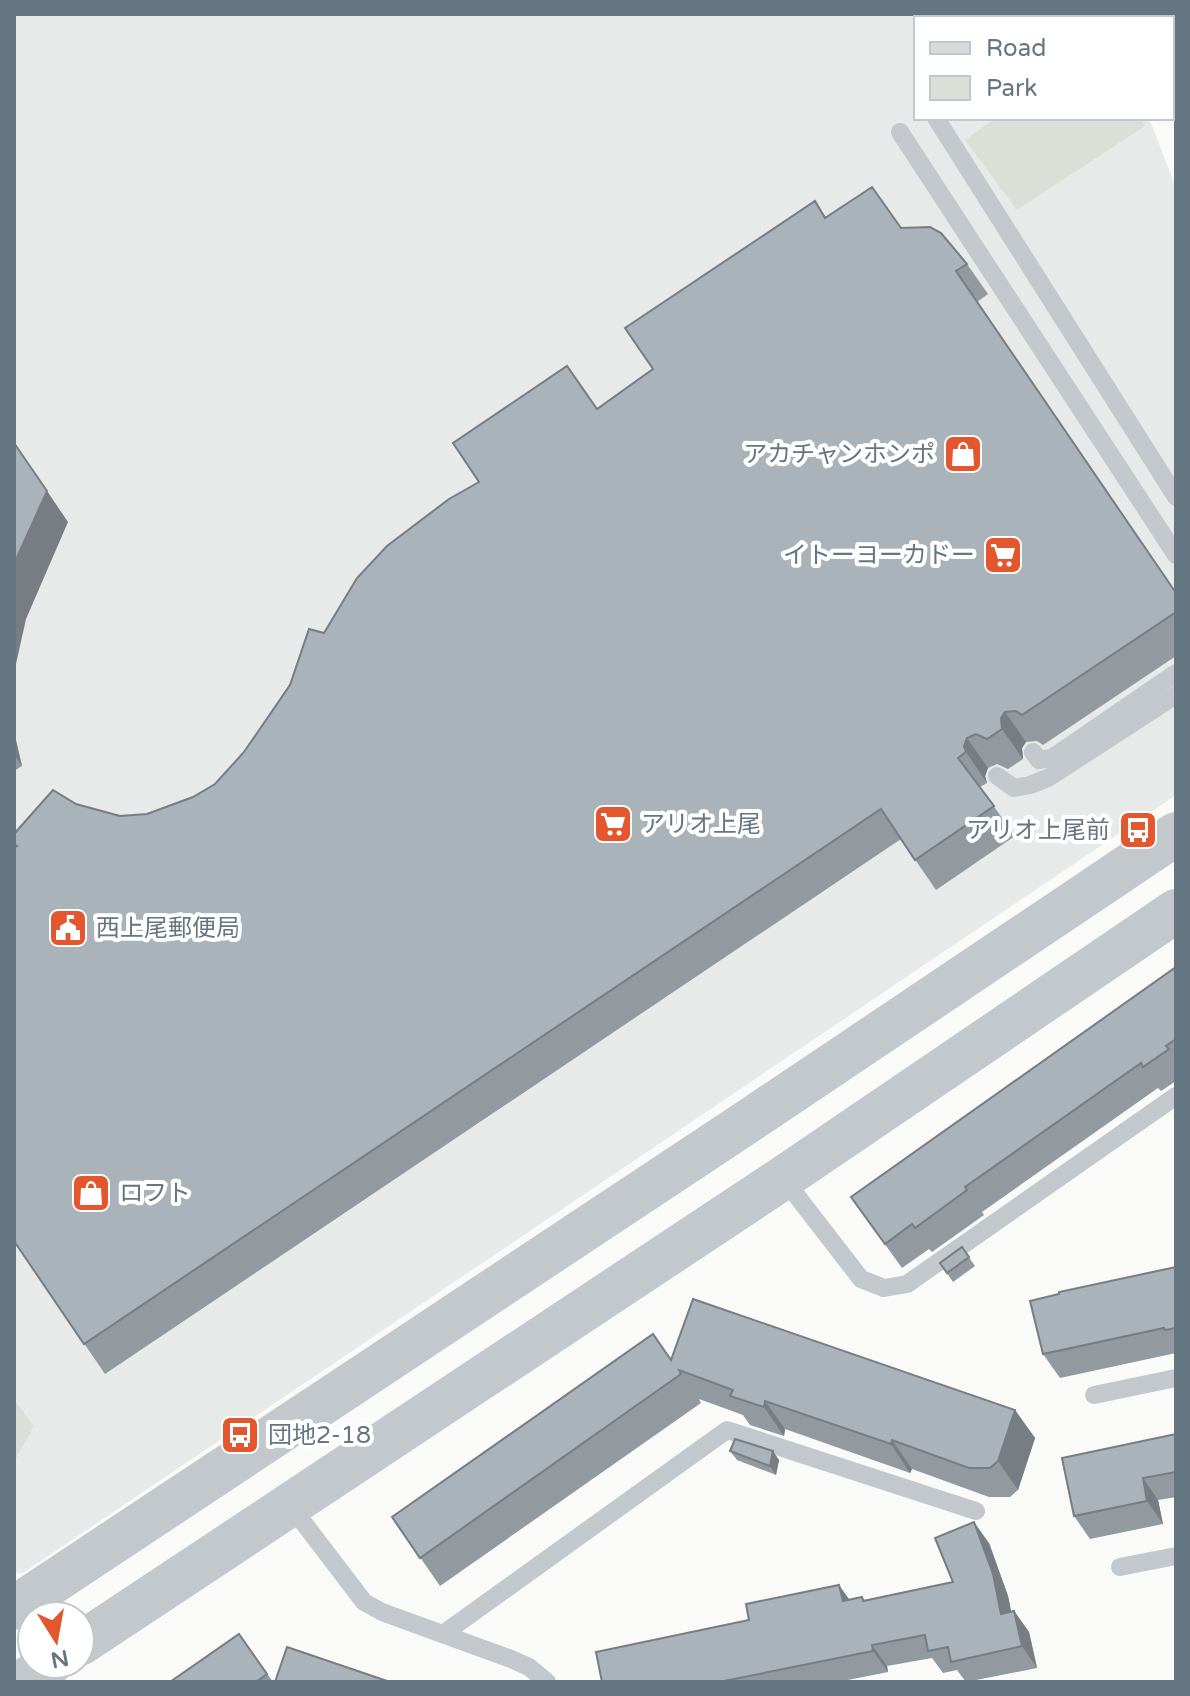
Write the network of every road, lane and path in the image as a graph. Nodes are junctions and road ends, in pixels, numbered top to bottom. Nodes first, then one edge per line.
1 (937, 120) edge
2 (900, 132) dead end
3 (1176, 497) edge
4 (1176, 555) edge
5 (1176, 673) edge
6 (1176, 695) edge
7 (1033, 752) dead end
8 (997, 776) dead end
9 (1176, 834) edge
10 (1176, 911) edge
11 (1176, 1096) edge
12 (783, 1178) junction
13 (1176, 1378) edge
14 (1094, 1395) dead end
15 (290, 1505) junction
16 (976, 1511) dead end
17 (1176, 1556) edge
18 (1120, 1567) dead end
19 (14, 1608) edge
20 (96, 1633) edge
21 (443, 1634) junction
22 (547, 1682) edge

1 - 3 lane
2 - 4 lane
5 - 7 lane
6 - 8 lane
9 - 19 street
10 - 12 street
11 - 12 lane
12 - 15 street
13 - 14 lane
15 - 20 street
15 - 21 lane
16 - 21 lane
17 - 18 lane
21 - 22 lane

